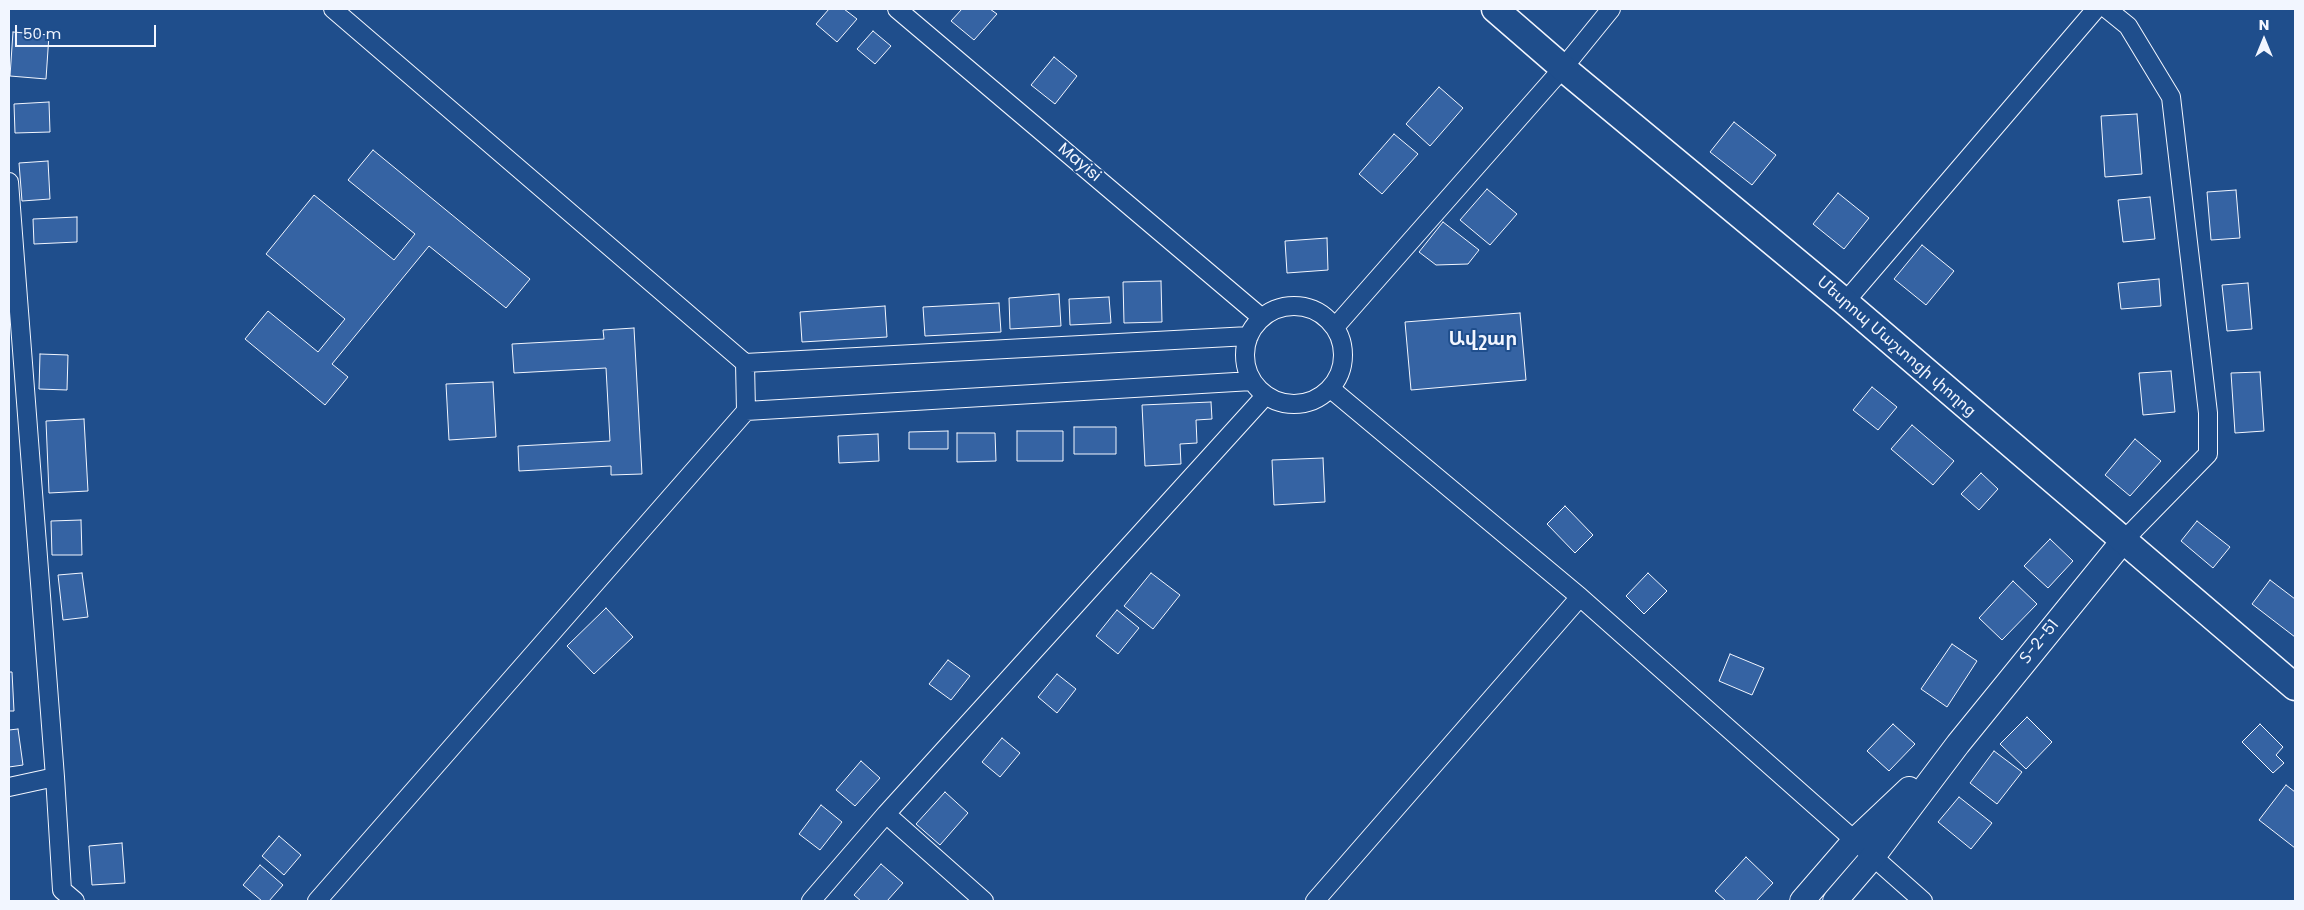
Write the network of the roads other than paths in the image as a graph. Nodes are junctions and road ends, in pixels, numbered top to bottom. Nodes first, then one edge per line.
1 (333, 9) edge
2 (897, 9) edge
3 (1495, 9) edge
4 (1611, 9) edge
5 (2096, 9) edge
6 (2107, 9) edge
7 (1563, 68) junction
8 (9, 182) edge
9 (1845, 302) junction
10 (1262, 318) junction
11 (1335, 327) junction
12 (1249, 336) junction
13 (745, 363) junction
14 (1252, 381) junction
15 (1331, 389) junction
16 (1266, 395) junction
17 (746, 411) junction
18 (2123, 542) junction
19 (1580, 597) junction
20 (2295, 687) edge
21 (1958, 744) junction
22 (55, 777) junction
23 (9, 787) edge
24 (886, 814) junction
25 (1854, 841) junction
26 (1872, 858) junction
27 (75, 901) edge
28 (317, 901) edge
29 (811, 901) edge
30 (984, 901) edge
31 (1315, 901) edge
32 (1802, 901) edge
33 (1835, 901) edge
34 (1923, 901) edge

1 - 13 street
2 - 10 street, Mayisi
3 - 7 main road, Մեսրոպ Մաշտոցի փողոց
4 - 7 street
5 - 9 street
6 - 18 street
7 - 9 main road, Մեսրոպ Մաշտոցի փողոց
7 - 11 street
8 - 22 street
9 - 18 main road, Մեսրոպ Մաշտոցի փողոց
10 - 11 street
10 - 12 street
11 - 15 street
12 - 13 street
12 - 14 street
13 - 17 street
14 - 16 street
14 - 17 street
15 - 16 street
15 - 19 street
16 - 24 street
17 - 28 street
18 - 20 main road, Մեսրոպ Մաշտոցի փողոց
18 - 21 street, Տ-2-51 / Տ-2-51
19 - 25 street
19 - 31 street
21 - 25 street, Տ-2-51 / Տ-2-51
21 - 26 street, Տ-2-51 / Տ-2-51
22 - 23 street
22 - 27 street
24 - 29 street
24 - 30 street
25 - 26 street
25 - 32 street, Տ-2-51 / Տ-2-51
26 - 33 street, Տ-2-51 / Տ-2-51
26 - 34 street

